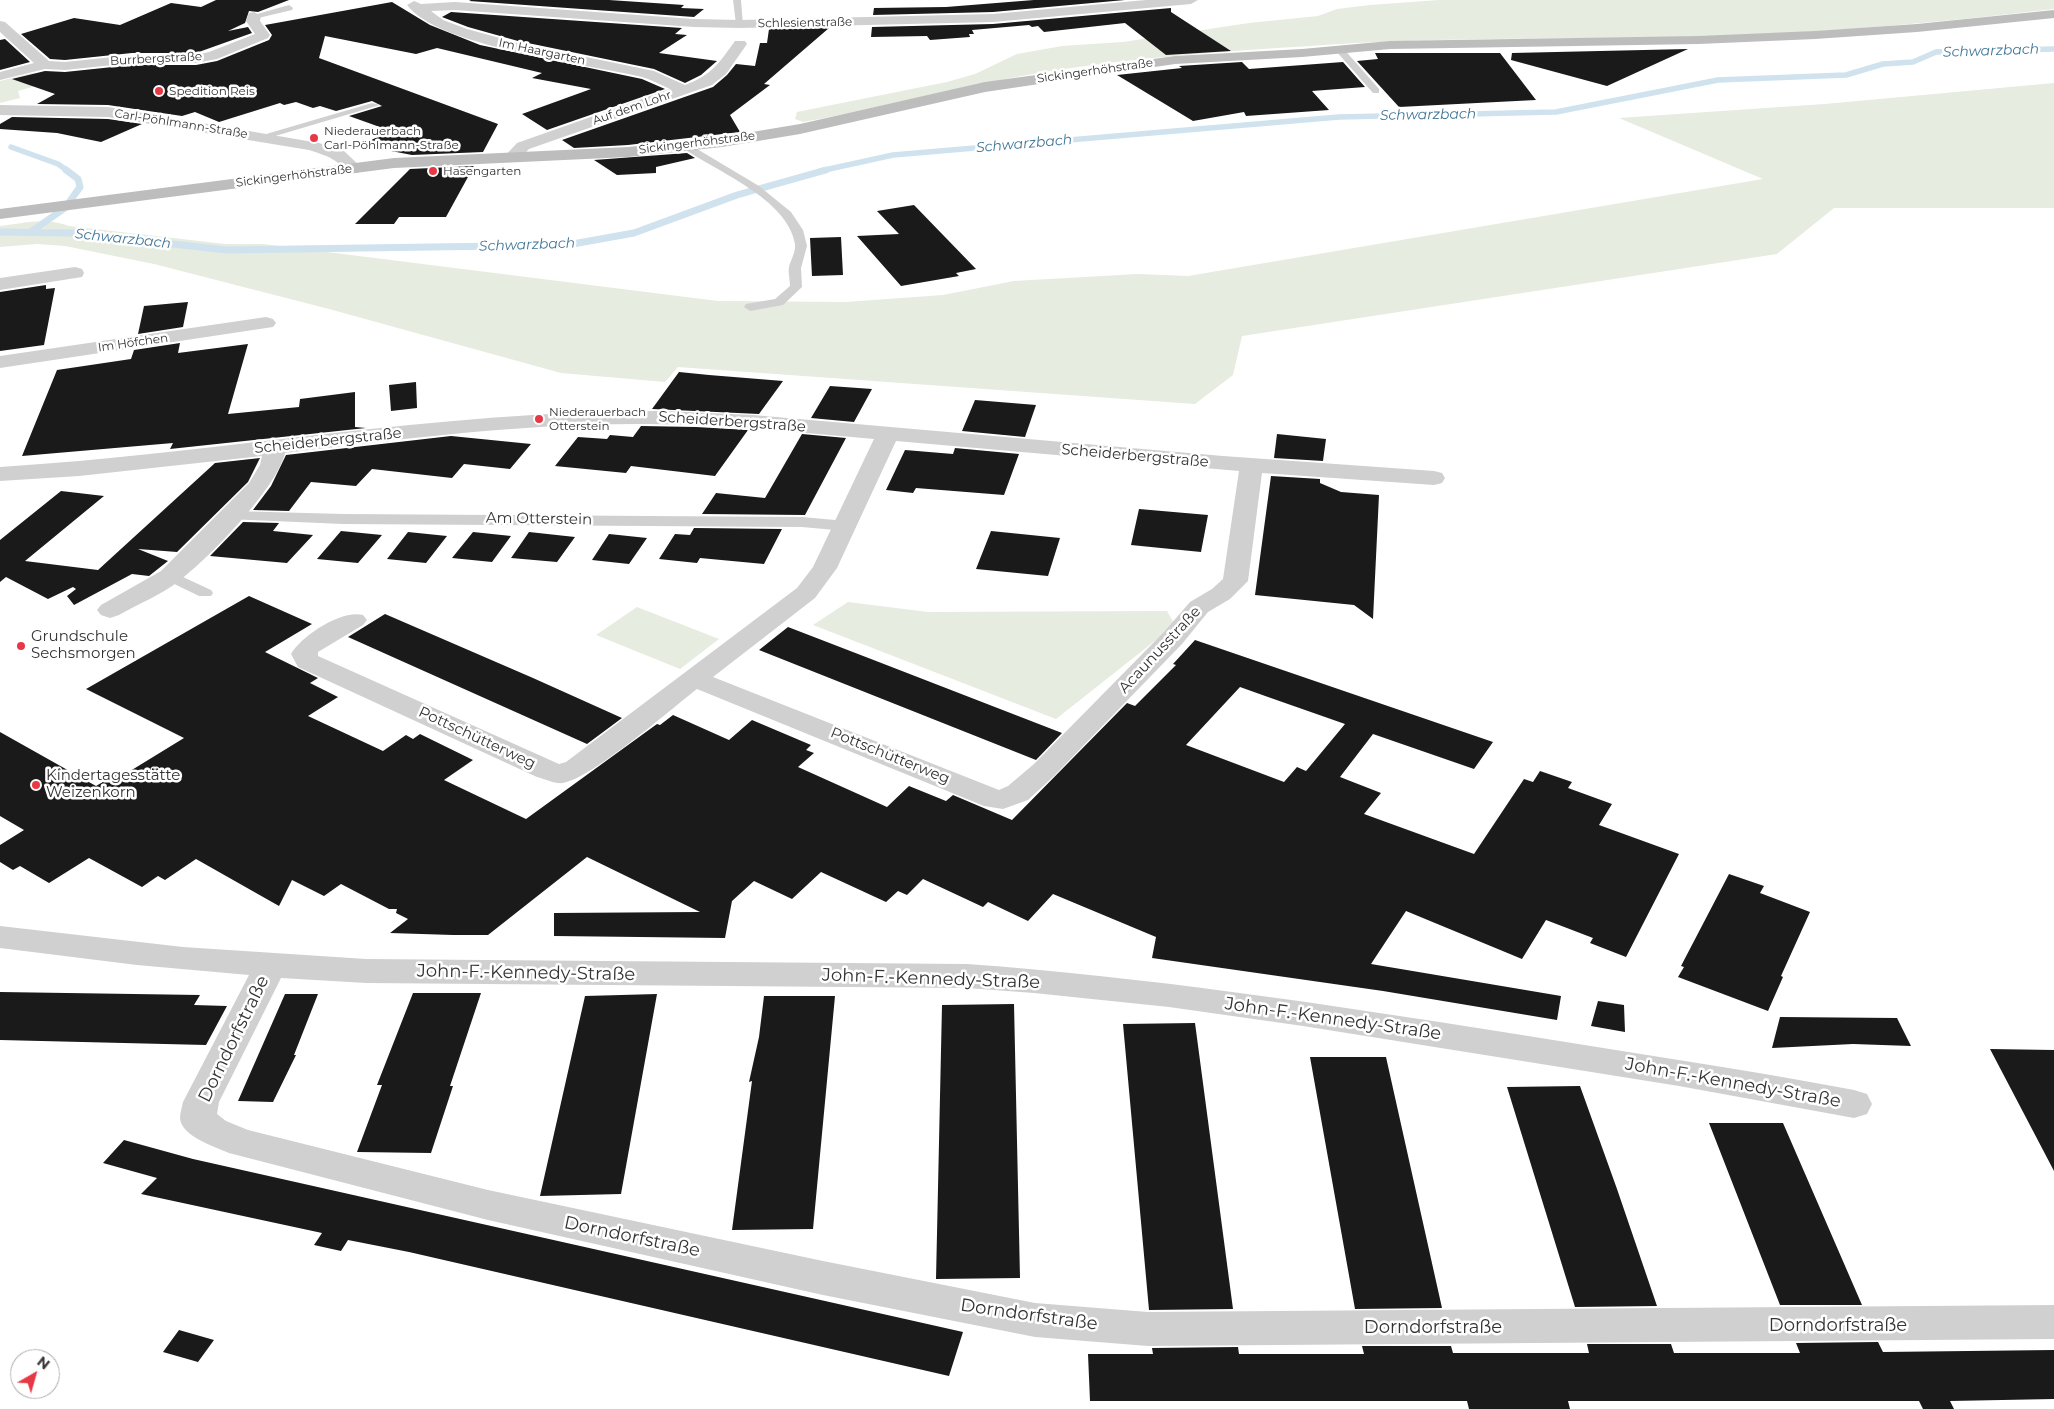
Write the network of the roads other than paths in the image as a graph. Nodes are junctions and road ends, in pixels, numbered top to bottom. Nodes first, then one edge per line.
1 (737, 0) edge
2 (1191, 0) edge
3 (412, 4) edge
4 (288, 8) dead end
5 (2054, 14) edge
6 (254, 16) joint
7 (740, 24) junction
8 (0, 25) edge
9 (740, 44) dead end
10 (1339, 49) junction
11 (46, 65) junction
12 (0, 76) edge
13 (684, 90) junction
14 (1376, 91) dead end
15 (375, 105) dead end
16 (0, 110) edge
17 (261, 137) junction
18 (687, 146) junction
19 (512, 157) junction
20 (354, 168) junction
21 (0, 214) edge
22 (75, 273) dead end
23 (0, 284) edge
24 (750, 307) dead end
25 (266, 323) dead end
26 (0, 362) edge
27 (888, 433) junction
28 (275, 448) junction
29 (1251, 467) junction
30 (0, 474) edge
31 (1434, 478) dead end
32 (232, 516) junction
33 (846, 526) junction
34 (170, 576) junction
35 (205, 593) dead end
36 (110, 610) dead end
37 (354, 620) dead end
38 (693, 678) junction
39 (1004, 800) joint
40 (0, 937) edge
41 (270, 967) junction
42 (1854, 1104) dead end
43 (2054, 1322) edge

1 - 7 lane
2 - 7 street, Schlesienstraße
3 - 7 street, Schlesienstraße
3 - 13 street, Im Haargarten
4 - 6 lane, Burrbergstraße
5 - 10 main road, Sickingerhöhstraße
6 - 11 street, Burrbergstraße
8 - 11 street
9 - 13 street, Auf dem Lohr
10 - 14 lane
10 - 18 main road, Sickingerhöhstraße
11 - 12 street
13 - 19 street, Auf dem Lohr
15 - 17 lane
16 - 17 street, Carl-Pöhlmann-Straße
17 - 20 street, Carl-Pöhlmann-Straße
18 - 19 main road, Sickingerhöhstraße
18 - 24 lane
19 - 20 main road, Sickingerhöhstraße
20 - 21 main road, Sickingerhöhstraße
22 - 23 street
25 - 26 street, Im Höfchen
27 - 28 street, Scheiderbergstraße
27 - 29 street, Scheiderbergstraße
27 - 33 street, Pottschütterweg
28 - 30 street, Scheiderbergstraße
28 - 32 street
29 - 31 street, Scheiderbergstraße
29 - 39 street, Acaunusstraße
32 - 33 lane, Am Otterstein
32 - 34 street
33 - 38 street, Pottschütterweg
34 - 35 lane
34 - 36 street
37 - 38 street, Pottschütterweg
38 - 39 street, Pottschütterweg
40 - 41 street, John-F.-Kennedy-Straße
41 - 42 street, John-F.-Kennedy-Straße
41 - 43 street, Dorndorfstraße

